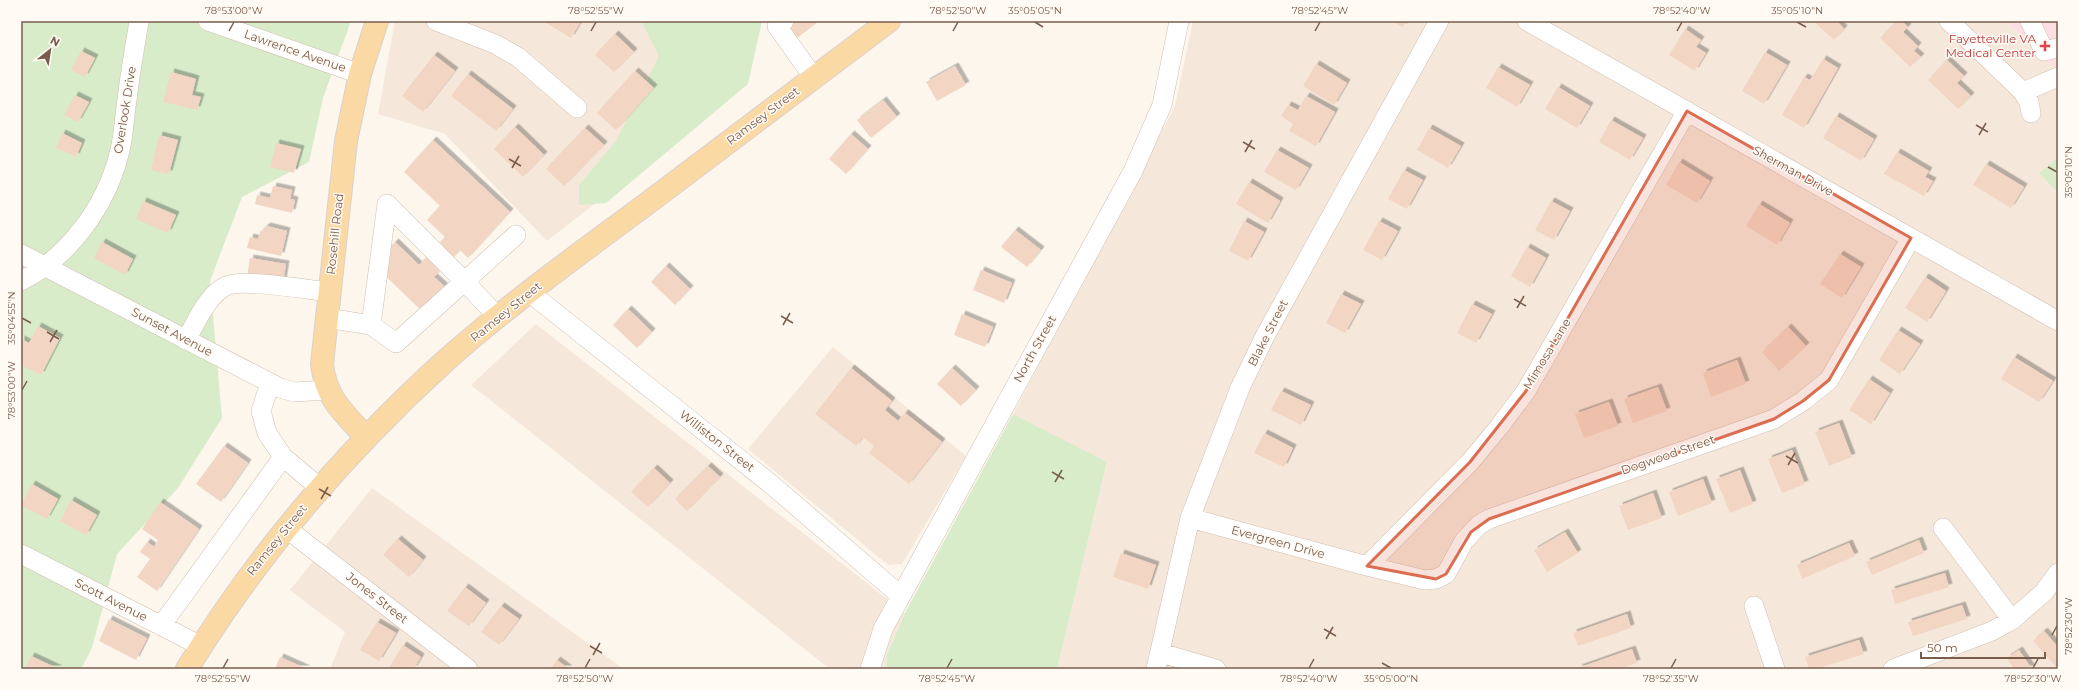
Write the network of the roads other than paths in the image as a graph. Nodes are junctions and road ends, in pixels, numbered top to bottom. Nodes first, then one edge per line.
1 (139, 21) edge
2 (208, 21) edge
3 (377, 21) edge
4 (436, 21) edge
5 (784, 21) edge
6 (1179, 21) edge
7 (1439, 21) edge
8 (1527, 21) edge
9 (1949, 21) edge
10 (2030, 21) edge
11 (880, 24) edge
12 (2058, 48) edge
13 (360, 74) junction
14 (2058, 77) edge
15 (814, 78) junction
16 (2024, 92) junction
17 (577, 108) dead end
18 (1686, 111) junction
19 (2031, 113) dead end
20 (516, 235) dead end
21 (1911, 238) junction
22 (21, 254) edge
23 (45, 266) junction
24 (21, 281) edge
25 (464, 281) junction
26 (329, 292) junction
27 (529, 292) junction
28 (498, 317) junction
29 (327, 318) junction
30 (2058, 321) edge
31 (371, 325) junction
32 (186, 340) junction
33 (270, 383) junction
34 (327, 390) junction
35 (366, 437) junction
36 (283, 457) junction
37 (320, 488) junction
38 (1190, 518) junction
39 (286, 528) junction
40 (1943, 528) dead end
41 (21, 554) edge
42 (1367, 566) junction
43 (2058, 573) edge
44 (900, 596) junction
45 (1754, 606) dead end
46 (2012, 620) junction
47 (161, 626) junction
48 (201, 646) junction
49 (1158, 661) edge
50 (187, 669) edge
51 (468, 669) edge
52 (870, 669) edge
53 (1216, 669) edge
54 (1775, 669) edge
55 (1893, 669) edge

1 - 23 street, Overlook Drive
2 - 13 street, Lawrence Avenue
3 - 13 main road, Rosehill Road
4 - 17 street
5 - 15 street
6 - 44 street, North Street
7 - 38 street, Blake Street
8 - 18 street, Sherman Drive
9 - 16 street
10 - 12 street
11 - 15 main road, Ramsey Street
13 - 26 main road, Rosehill Road
14 - 16 street
15 - 27 main road, Ramsey Street
16 - 19 street
18 - 21 street, Sherman Drive
18 - 42 street, Mimosa Lane
20 - 25 street
21 - 30 street, Sherman Drive
21 - 42 street, Dogwood Street
22 - 23 street, Sunset Avenue
23 - 24 street, Overlook Drive
23 - 32 street, Sunset Avenue
25 - 28 street
25 - 31 street
25 - 31 street
26 - 29 main road, Rosehill Road
26 - 32 street
27 - 28 main road, Ramsey Street
27 - 44 street, Williston Street
28 - 35 main road, Ramsey Street
29 - 31 street
29 - 34 main road, Rosehill Road
32 - 33 street, Sunset Avenue
33 - 34 street, Sunset Avenue
33 - 36 street
34 - 35 main road, Rosehill Road
35 - 37 main road, Ramsey Street
36 - 37 street
36 - 47 street
37 - 39 main road, Ramsey Street
38 - 42 street, Evergreen Drive
38 - 49 street, Blake Street
39 - 48 main road, Ramsey Street
39 - 51 street, Jones Street
40 - 46 street
41 - 47 street, Scott Avenue
43 - 46 street
44 - 52 street, North Street
45 - 54 street
46 - 55 street
47 - 48 street, Scott Avenue
48 - 50 main road, Ramsey Street
49 - 53 street

